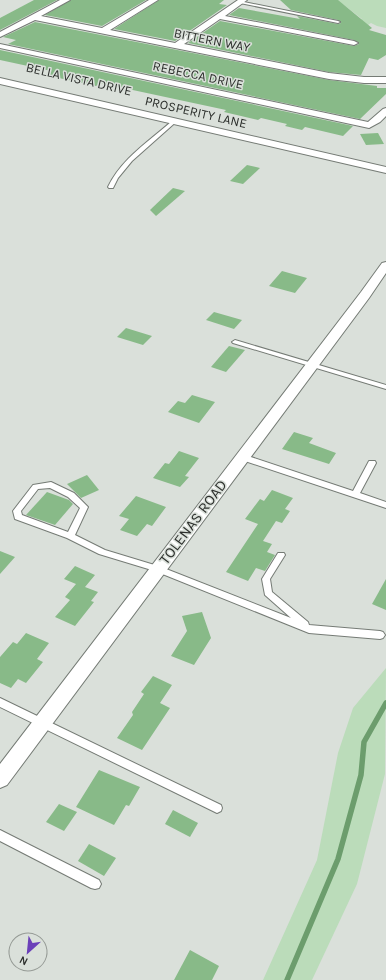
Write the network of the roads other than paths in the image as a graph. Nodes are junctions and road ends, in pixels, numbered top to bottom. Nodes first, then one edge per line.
1 (66, 0) edge
2 (154, 0) edge
3 (242, 1) edge
4 (34, 17) junction
5 (219, 17) junction
6 (338, 22) dead end
7 (103, 31) junction
8 (0, 35) edge
9 (354, 43) dead end
10 (0, 46) edge
11 (176, 46) junction
12 (0, 74) edge
13 (386, 80) edge
14 (0, 81) edge
15 (386, 111) edge
16 (175, 120) junction
17 (386, 162) edge
18 (386, 170) edge
19 (111, 187) dead end
20 (386, 264) edge
21 (234, 342) dead end
22 (312, 364) junction
23 (386, 387) edge
24 (242, 457) junction
25 (372, 463) dead end
26 (355, 495) junction
27 (386, 505) edge
28 (70, 536) junction
29 (281, 554) dead end
30 (158, 569) junction
31 (312, 630) junction
32 (380, 635) dead end
33 (0, 702) edge
34 (43, 722) junction
35 (0, 779) edge
36 (217, 808) dead end
37 (0, 835) edge
38 (95, 884) dead end

1 - 4 street
2 - 7 street
3 - 5 street
3 - 6 lane
4 - 7 street, BITTERN WAY
4 - 8 street
5 - 9 street
5 - 11 street
7 - 11 street, BITTERN WAY
10 - 15 street, REBECCA DRIVE
11 - 13 street, BITTERN WAY
12 - 17 street, BELLA VISTA DRIVE
14 - 16 street, PROSPERITY LANE
16 - 18 street, PROSPERITY LANE
16 - 19 lane
20 - 22 street, TOLENAS ROAD
21 - 22 lane
22 - 23 lane
22 - 24 street, TOLENAS ROAD
24 - 26 lane
24 - 30 street, TOLENAS ROAD
25 - 26 lane
26 - 27 lane
28 - 28 lane
28 - 30 lane
29 - 31 lane
30 - 31 lane
30 - 34 street, TOLENAS ROAD
31 - 32 lane
33 - 34 lane
34 - 35 street, TOLENAS ROAD
34 - 36 lane
37 - 38 lane

